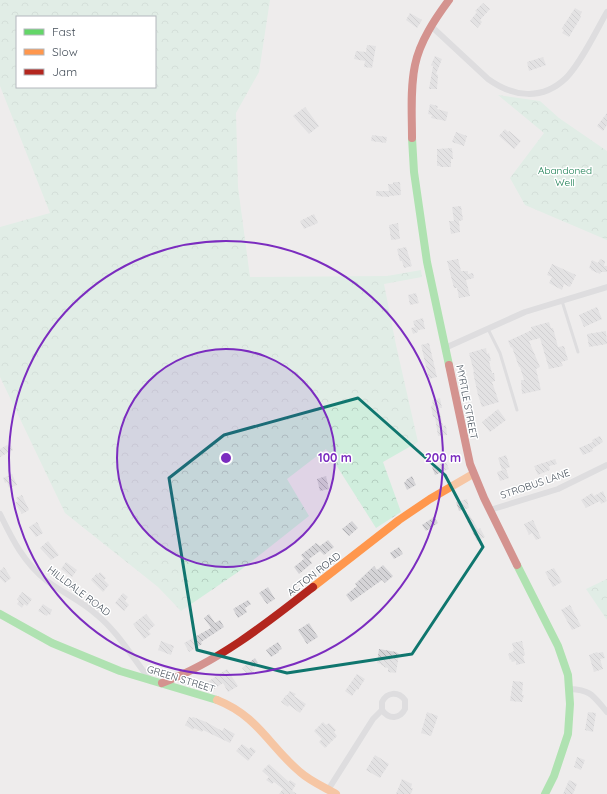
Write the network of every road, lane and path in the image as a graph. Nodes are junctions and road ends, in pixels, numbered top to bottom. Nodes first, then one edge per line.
1 (449, 0) edge
2 (607, 12) edge
3 (431, 26) junction
4 (607, 287) edge
5 (562, 301) junction
6 (488, 328) junction
7 (445, 348) junction
8 (578, 352) dead end
9 (517, 410) dead end
10 (607, 465) edge
11 (473, 474) junction
12 (490, 510) junction
13 (0, 514) edge
14 (0, 614) edge
15 (151, 681) junction
16 (162, 683) junction
17 (570, 689) junction
18 (382, 710) junction
19 (607, 712) edge
20 (328, 790) junction
21 (336, 794) edge
22 (544, 794) edge

1 - 3 street, MYRTLE STREET
2 - 3 street
3 - 7 street, MYRTLE STREET
4 - 5 street
5 - 6 street
5 - 8 lane
6 - 7 street
6 - 9 lane
7 - 11 street, MYRTLE STREET
10 - 12 street, STROBUS LANE
11 - 12 street, MYRTLE STREET
11 - 16 street, ACTON ROAD
12 - 17 street, MYRTLE STREET
13 - 15 street, HILLDALE ROAD
14 - 15 street, GREEN STREET
15 - 16 street, GREEN STREET
16 - 20 street, GREEN STREET
17 - 19 street
17 - 22 street, MYRTLE STREET
18 - 18 street
18 - 20 street
20 - 21 street, GREEN STREET

